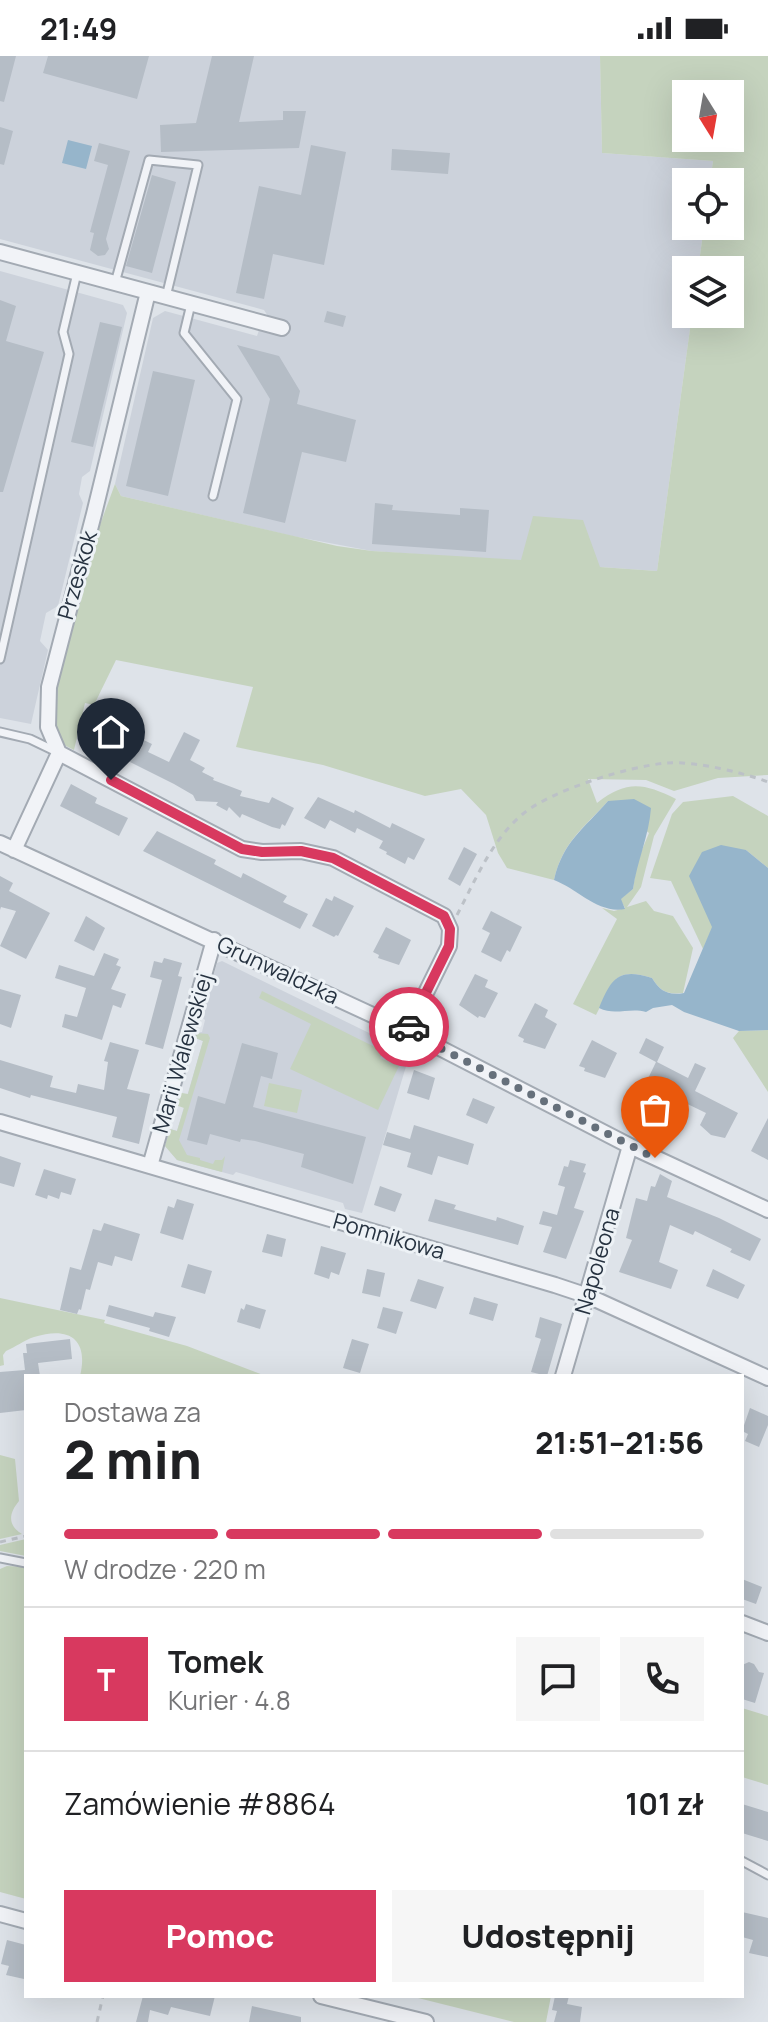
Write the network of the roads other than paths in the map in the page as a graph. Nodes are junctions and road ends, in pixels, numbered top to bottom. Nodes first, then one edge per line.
1 (0, 252) edge
2 (77, 273) junction
3 (115, 283) junction
4 (148, 292) junction
5 (166, 297) junction
6 (191, 304) junction
7 (282, 328) dead end
8 (213, 496) dead end
9 (0, 659) edge
10 (0, 732) edge
11 (59, 753) junction
12 (0, 843) edge
13 (14, 850) junction
14 (214, 940) junction
15 (407, 1031) junction
16 (0, 1122) edge
17 (630, 1146) junction
18 (150, 1166) junction
19 (768, 1210) edge
20 (588, 1296) junction
21 (564, 1374) edge
22 (768, 1378) edge
23 (0, 1558) edge
24 (24, 1563) edge
25 (744, 1624) edge
26 (768, 1633) edge
27 (744, 1862) edge
28 (768, 1875) edge
29 (0, 1914) edge
30 (24, 1920) edge
31 (327, 1998) edge
32 (384, 2017) edge
33 (426, 2022) edge

1 - 2 street
2 - 3 street
2 - 9 lane
3 - 4 street
3 - 5 lane
4 - 5 street
4 - 11 street, Przeskok
5 - 6 street
6 - 7 street
6 - 8 lane
10 - 11 lane
11 - 13 street
11 - 15 street
12 - 13 street, Grunwaldzka
13 - 14 street, Grunwaldzka
14 - 15 street, Grunwaldzka
14 - 18 street, Marii Walewskiej
15 - 17 street, Grunwaldzka
16 - 18 street, Pomnikowa
17 - 19 street, Grunwaldzka
17 - 20 street, Napoleona
18 - 20 street, Pomnikowa
20 - 21 street, Napoleona
20 - 22 street, Pomnikowa
23 - 24 lane
25 - 26 street
27 - 28 lane
29 - 30 street
31 - 32 street
32 - 33 street

